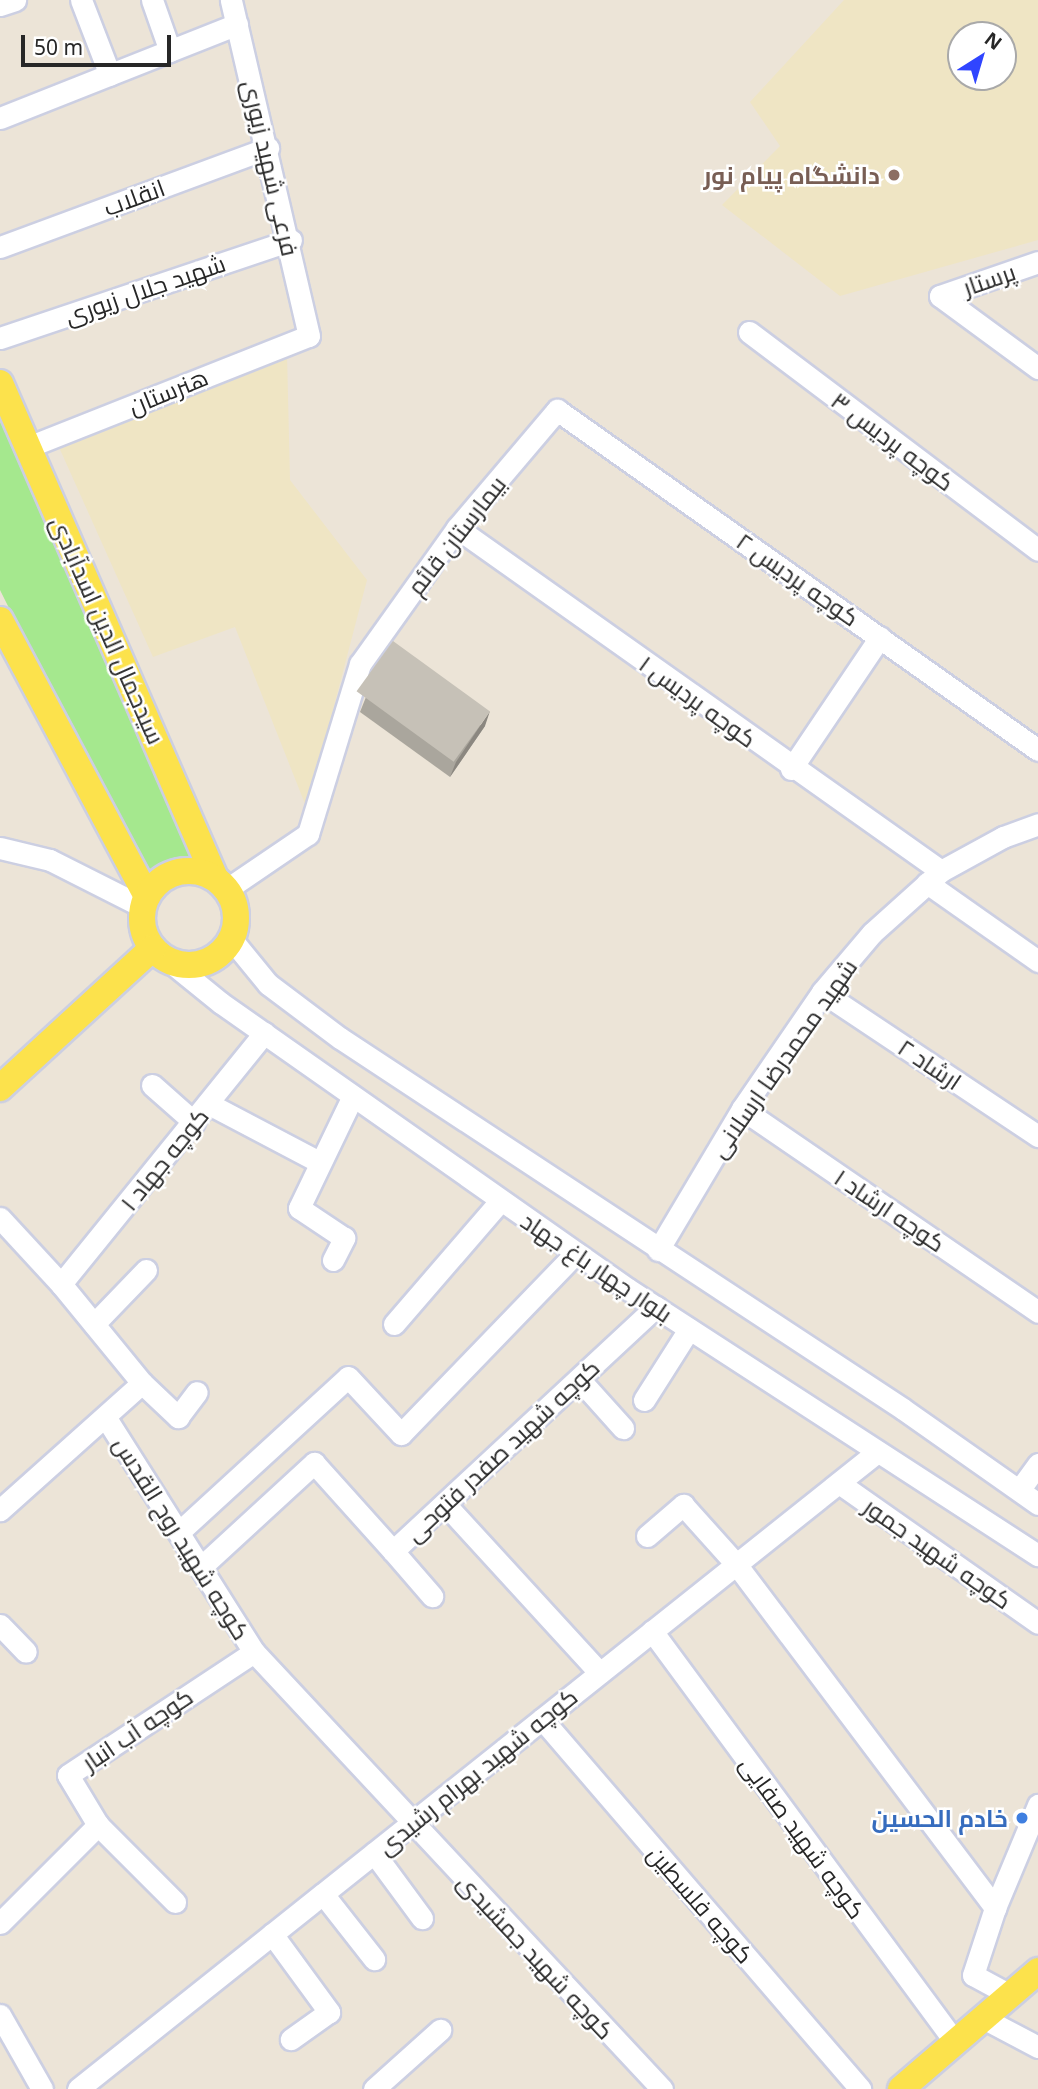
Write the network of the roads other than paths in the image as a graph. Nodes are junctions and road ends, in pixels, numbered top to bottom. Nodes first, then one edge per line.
1 (15, 0) edge
2 (81, 0) edge
3 (152, 0) edge
4 (231, 0) edge
5 (0, 5) edge
6 (237, 24) junction
7 (170, 51) junction
8 (110, 75) junction
9 (0, 118) edge
10 (268, 148) junction
11 (290, 240) junction
12 (0, 247) edge
13 (1038, 262) edge
14 (749, 332) dead end
15 (309, 336) joint
16 (0, 338) edge
17 (1038, 368) edge
18 (0, 383) edge
19 (557, 410) joint
20 (28, 447) junction
21 (457, 528) junction
22 (1038, 550) edge
23 (0, 620) edge
24 (880, 637) junction
25 (1038, 750) edge
26 (791, 769) junction
27 (1038, 824) edge
28 (0, 848) edge
29 (934, 877) junction
30 (221, 883) junction
31 (145, 902) junction
32 (232, 940) junction
33 (160, 954) junction
34 (1038, 961) edge
35 (822, 992) junction
36 (264, 1033) junction
37 (152, 1085) dead end
38 (0, 1088) edge
39 (353, 1096) junction
40 (209, 1104) junction
41 (742, 1109) junction
42 (194, 1122) junction
43 (1038, 1136) edge
44 (319, 1162) junction
45 (500, 1201) junction
46 (0, 1218) edge
47 (658, 1250) junction
48 (576, 1253) junction
49 (333, 1260) dead end
50 (146, 1270) dead end
51 (61, 1284) junction
52 (656, 1307) junction
53 (1038, 1312) edge
54 (94, 1324) junction
55 (394, 1324) dead end
56 (689, 1329) junction
57 (579, 1379) junction
58 (142, 1383) junction
59 (197, 1392) dead end
60 (644, 1400) dead end
61 (106, 1418) junction
62 (622, 1429) dead end
63 (877, 1452) junction
64 (1038, 1464) edge
65 (839, 1483) junction
66 (1020, 1489) junction
67 (3, 1501) edge
68 (444, 1504) junction
69 (1038, 1504) edge
70 (179, 1532) junction
71 (648, 1536) dead end
72 (393, 1551) junction
73 (1038, 1555) edge
74 (736, 1564) junction
75 (201, 1567) junction
76 (432, 1596) dead end
77 (1038, 1623) edge
78 (0, 1625) edge
79 (652, 1632) junction
80 (254, 1652) junction
81 (26, 1653) dead end
82 (600, 1673) junction
83 (542, 1719) junction
84 (1038, 1805) edge
85 (411, 1824) junction
86 (98, 1825) junction
87 (374, 1853) junction
88 (323, 1894) junction
89 (175, 1902) dead end
90 (995, 1908) junction
91 (422, 1917) dead end
92 (0, 1923) edge
93 (272, 1934) junction
94 (374, 1959) dead end
95 (1038, 1971) edge
96 (1010, 1995) junction
97 (0, 2015) edge
98 (983, 2018) junction
99 (439, 2030) dead end
100 (291, 2039) dead end
101 (955, 2042) junction
102 (1038, 2047) edge
103 (81, 2088) edge
104 (42, 2089) edge
105 (374, 2089) edge
106 (662, 2089) edge
107 (860, 2089) edge
108 (901, 2089) edge

1 - 5 street
2 - 8 street
3 - 7 street
4 - 6 street, فرعی شهید زیوری
6 - 7 street
6 - 10 street, فرعی شهید زیوری
7 - 8 street
8 - 9 street
10 - 11 street, فرعی شهید زیوری
10 - 12 street, انقلاب
11 - 15 street, فرعی شهید زیوری
11 - 16 street, شهید جلال زیوری
13 - 17 street, پرستار
14 - 22 street, کوچه پردیس ۳
15 - 20 street, هنرستان
18 - 20 main road, سیدجمال الدین اسدآبادی
19 - 21 street, بیمارستان قائم
19 - 24 street, کوچه پردیس ۲
20 - 30 main road, سیدجمال الدین اسدآبادی
21 - 26 street, کوچه پردیس ۱
21 - 30 street, بیمارستان قائم
23 - 31 main road
24 - 25 street, کوچه پردیس ۲
24 - 26 street
26 - 29 street, کوچه پردیس ۱
27 - 29 street, شهید محمدرضا ارسلانی
28 - 31 street
29 - 34 street, کوچه پردیس ۱
29 - 35 street, شهید محمدرضا ارسلانی
30 - 31 main road
30 - 32 main road
31 - 33 main road
32 - 33 main road
32 - 47 street, بلوار چهار باغ جهاد
33 - 36 street, بلوار چهار باغ جهاد
33 - 38 main road
35 - 41 street, شهید محمدرضا ارسلانی
35 - 43 street, ارشاد ۲
36 - 39 street, بلوار چهار باغ جهاد
36 - 40 street, کوچه جهاد ۱
37 - 42 street
39 - 44 street
39 - 45 street, بلوار چهار باغ جهاد
40 - 42 street, کوچه جهاد ۱
40 - 44 street
41 - 47 street, شهید محمدرضا ارسلانی
41 - 53 street, کوچه ارشاد ۱
42 - 51 street, کوچه جهاد ۱
44 - 49 street
45 - 48 street, بلوار چهار باغ جهاد
45 - 55 street
46 - 51 street
47 - 66 street, بلوار چهار باغ جهاد
48 - 52 street, بلوار چهار باغ جهاد
48 - 70 street
50 - 54 street
51 - 54 street
52 - 56 street, بلوار چهار باغ جهاد
52 - 57 street, کوچه شهید صفدر فتوحی
54 - 58 street
56 - 60 street
56 - 63 street, بلوار چهار باغ جهاد
57 - 62 street
57 - 68 street, کوچه شهید صفدر فتوحی
58 - 59 street
58 - 61 street, کوچه شهید روح القدس
61 - 67 street
61 - 70 street, کوچه شهید روح القدس
63 - 65 street, کوچه شهید بهرام رشیدی
63 - 73 street, بلوار چهار باغ جهاد
64 - 66 street
65 - 74 street, کوچه شهید بهرام رشیدی
65 - 77 street, کوچه شهید جمور
66 - 69 street, بلوار چهار باغ جهاد
68 - 72 street, کوچه شهید صفدر فتوحی
68 - 82 street
70 - 75 street, کوچه شهید روح القدس
71 - 74 street
72 - 75 street, کوچه شهید صفدر فتوحی
72 - 76 street
74 - 79 street, کوچه شهید بهرام رشیدی
74 - 90 street
75 - 80 street, کوچه شهید روح القدس
78 - 81 street
79 - 82 street, کوچه شهید بهرام رشیدی
79 - 101 street, کوچه شهید صفایی
80 - 85 street, کوچه شهید روح القدس
80 - 86 street, کوچه آب انبار
82 - 83 street, کوچه شهید بهرام رشیدی
83 - 85 street, کوچه شهید بهرام رشیدی
83 - 107 street, کوچه فلسطین
84 - 90 street
85 - 87 street, کوچه شهید بهرام رشیدی
85 - 106 street, کوچه شهید جمشیدی
86 - 89 street, کوچه آب انبار
86 - 92 street
87 - 88 street, کوچه شهید بهرام رشیدی
87 - 91 street
88 - 93 street, کوچه شهید بهرام رشیدی
88 - 94 street
90 - 96 street
93 - 100 street
93 - 103 street, کوچه شهید بهرام رشیدی
95 - 96 main road
96 - 98 main road
97 - 104 street
98 - 101 main road
98 - 102 street
99 - 105 street
101 - 108 main road

